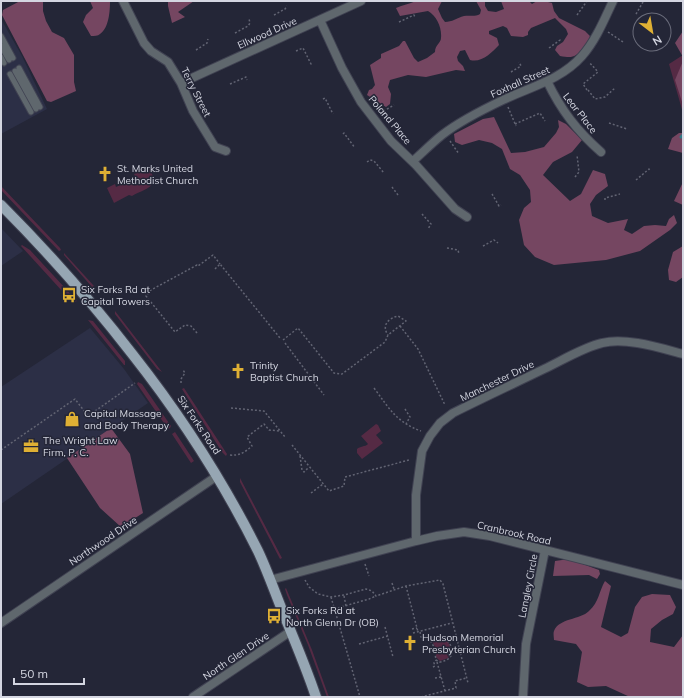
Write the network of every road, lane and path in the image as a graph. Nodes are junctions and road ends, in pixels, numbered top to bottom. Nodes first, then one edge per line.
1 (123, 1) edge
2 (361, 1) edge
3 (587, 1) edge
4 (613, 1) edge
5 (644, 2) edge
6 (287, 6) dead end
7 (637, 12) edge
8 (274, 15) dead end
9 (577, 15) dead end
10 (415, 17) dead end
11 (249, 19) dead end
12 (320, 20) junction
13 (399, 22) dead end
14 (600, 29) junction
15 (235, 33) dead end
16 (1, 36) edge
17 (559, 38) dead end
18 (208, 39) dead end
19 (623, 42) dead end
20 (1, 46) edge
21 (549, 48) dead end
22 (196, 50) dead end
23 (296, 51) dead end
24 (584, 54) junction
25 (1, 57) edge
26 (9, 60) junction
27 (519, 62) dead end
28 (309, 64) dead end
29 (15, 71) joint
30 (511, 72) dead end
31 (247, 80) dead end
32 (547, 81) junction
33 (181, 83) junction
34 (230, 84) dead end
35 (616, 88) dead end
36 (322, 99) dead end
37 (505, 99) junction
38 (394, 105) dead end
39 (333, 114) dead end
40 (372, 117) junction
41 (545, 121) dead end
42 (610, 122) dead end
43 (627, 129) dead end
44 (444, 133) junction
45 (343, 134) dead end
46 (355, 148) dead end
47 (226, 151) dead end
48 (602, 152) dead end
49 (459, 154) dead end
50 (577, 155) dead end
51 (413, 161) junction
52 (367, 162) dead end
53 (650, 170) dead end
54 (384, 173) dead end
55 (575, 177) dead end
56 (636, 180) dead end
57 (392, 187) dead end
58 (492, 194) dead end
59 (620, 194) dead end
60 (398, 195) dead end
61 (605, 200) dead end
62 (501, 204) dead end
63 (1, 205) edge
64 (422, 214) dead end
65 (467, 217) dead end
66 (428, 229) dead end
67 (498, 243) dead end
68 (483, 246) dead end
69 (447, 248) dead end
70 (459, 254) dead end
71 (220, 264) junction
72 (215, 269) dead end
73 (400, 326) junction
74 (198, 333) dead end
75 (388, 335) junction
76 (280, 338) dead end
77 (283, 340) dead end
78 (285, 343) dead end
79 (683, 354) edge
80 (183, 370) dead end
81 (135, 383) dead end
82 (181, 383) dead end
83 (374, 388) dead end
84 (324, 395) dead end
85 (445, 405) dead end
86 (231, 408) dead end
87 (404, 409) dead end
88 (406, 424) junction
89 (280, 431) junction
90 (421, 431) dead end
91 (285, 437) dead end
92 (292, 445) dead end
93 (1, 450) edge
94 (230, 455) dead end
95 (300, 455) junction
96 (409, 460) dead end
97 (310, 467) junction
98 (217, 476) junction
99 (323, 484) junction
100 (311, 493) dead end
101 (416, 541) junction
102 (545, 550) junction
103 (365, 564) dead end
104 (369, 576) dead end
105 (270, 580) junction
106 (300, 581) dead end
107 (392, 583) dead end
108 (406, 586) junction
109 (683, 586) edge
110 (394, 590) junction
111 (344, 595) junction
112 (331, 596) junction
113 (376, 596) junction
114 (346, 606) junction
115 (334, 609) junction
116 (1, 623) edge
117 (453, 623) junction
118 (385, 627) dead end
119 (417, 628) junction
120 (412, 629) dead end
121 (291, 631) junction
122 (419, 632) junction
123 (413, 633) dead end
124 (388, 636) junction
125 (422, 640) dead end
126 (359, 644) dead end
127 (393, 657) dead end
128 (437, 661) junction
129 (432, 667) dead end
130 (441, 677) junction
131 (435, 678) dead end
132 (467, 678) junction
133 (468, 683) dead end
134 (445, 691) junction
135 (193, 697) edge
136 (316, 697) edge
137 (360, 697) edge
138 (420, 697) edge
139 (523, 697) edge

1 - 33 street, Terry Street
2 - 12 street, Ellwood Drive
3 - 9 path
4 - 14 street, Foxhall Street
5 - 7 path
6 - 8 path
10 - 13 path
11 - 15 path
12 - 33 street, Ellwood Drive
12 - 40 street, Poland Place
14 - 19 path
14 - 24 street, Foxhall Street
16 - 26 lane
17 - 21 path
18 - 22 path
20 - 26 lane
23 - 28 path
24 - 32 street, Foxhall Street
24 - 35 path
25 - 26 lane
27 - 30 path
29 - 29 lane
31 - 34 path
32 - 37 street, Foxhall Street
32 - 48 street, Lear Place
33 - 47 street, Terry Street
36 - 39 path
37 - 41 path
37 - 44 street, Foxhall Street
38 - 40 path
40 - 51 street, Poland Place
42 - 43 path
44 - 49 path
44 - 51 street, Foxhall Street
45 - 46 path
50 - 55 path
51 - 65 street, Poland Place
52 - 54 path
53 - 56 path
57 - 60 path
58 - 62 path
59 - 61 path
63 - 98 main road, Six Forks Road
64 - 66 path
67 - 68 path
69 - 70 path
71 - 72 path
71 - 74 path
71 - 76 path
73 - 75 path
73 - 75 path
73 - 85 path
75 - 77 path
78 - 84 path
79 - 101 street, Manchester Drive
80 - 82 path
81 - 93 path
83 - 88 path
86 - 89 path
87 - 88 path
88 - 90 path
89 - 91 path
89 - 94 path
92 - 95 path
95 - 97 path
95 - 97 path
96 - 99 path
97 - 99 path
98 - 105 main road, Six Forks Road
98 - 116 street, Northwood Drive
99 - 100 path
101 - 102 street, Cranbrook Road
101 - 105 street, Cranbrook Road
102 - 109 street, Cranbrook Road
102 - 139 street, Langley Circle
103 - 104 path
105 - 121 main road, Six Forks Road
106 - 112 path
107 - 110 path
108 - 110 path
108 - 117 path
108 - 119 path
110 - 113 path
111 - 112 path
111 - 113 path
111 - 114 path
112 - 115 path
113 - 114 path
114 - 115 path
115 - 137 path
117 - 122 path
117 - 132 path
118 - 124 path
119 - 120 path
119 - 122 path
121 - 135 street, North Glen Drive
121 - 136 main road, Six Forks Road
122 - 123 path
122 - 125 path
124 - 126 path
124 - 127 path
128 - 128 path
128 - 129 path
128 - 130 path
130 - 131 path
130 - 134 path
132 - 133 path
132 - 134 path
134 - 138 path

